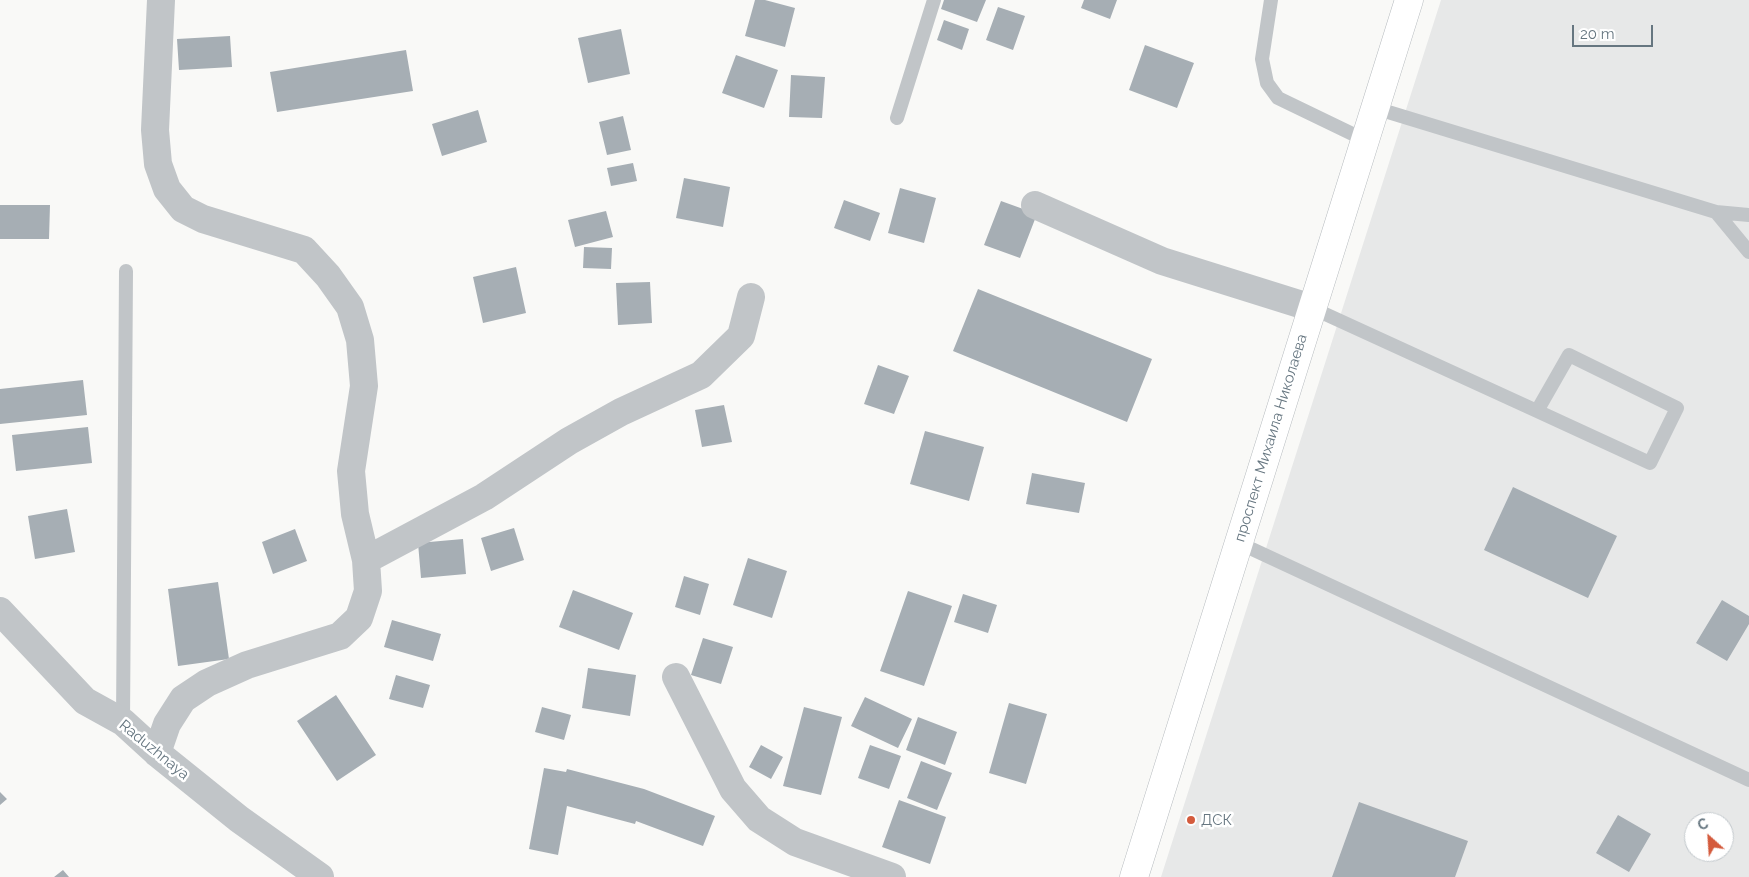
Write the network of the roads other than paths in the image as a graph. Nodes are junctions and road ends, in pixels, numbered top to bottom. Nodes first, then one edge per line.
1 (161, 0) edge
2 (934, 0) edge
3 (1271, 0) edge
4 (1409, 0) edge
5 (1375, 108) junction
6 (897, 118) dead end
7 (1365, 140) junction
8 (1035, 205) dead end
9 (1716, 212) junction
10 (1749, 215) edge
11 (1749, 252) edge
12 (126, 271) dead end
13 (751, 297) dead end
14 (1312, 308) junction
15 (1537, 412) junction
16 (1239, 544) junction
17 (366, 560) junction
18 (0, 610) edge
19 (676, 677) dead end
20 (123, 722) junction
21 (157, 753) junction
22 (1749, 780) edge
23 (320, 877) edge
24 (892, 877) edge
25 (1134, 877) edge

1 - 17 street
2 - 6 lane
3 - 7 lane
4 - 5 main road, проспект Михаила Николаева
5 - 7 main road, проспект Михаила Николаева
5 - 9 lane
7 - 14 main road, проспект Михаила Николаева
8 - 14 street
9 - 10 lane
9 - 11 lane
12 - 20 lane
13 - 17 street
14 - 15 lane
14 - 16 main road, проспект Михаила Николаева
15 - 15 lane
16 - 22 lane
16 - 25 main road, проспект Михаила Николаева
17 - 21 street
18 - 20 street, Raduzhnaya
19 - 24 street
20 - 21 street, Raduzhnaya
21 - 23 street, Raduzhnaya

